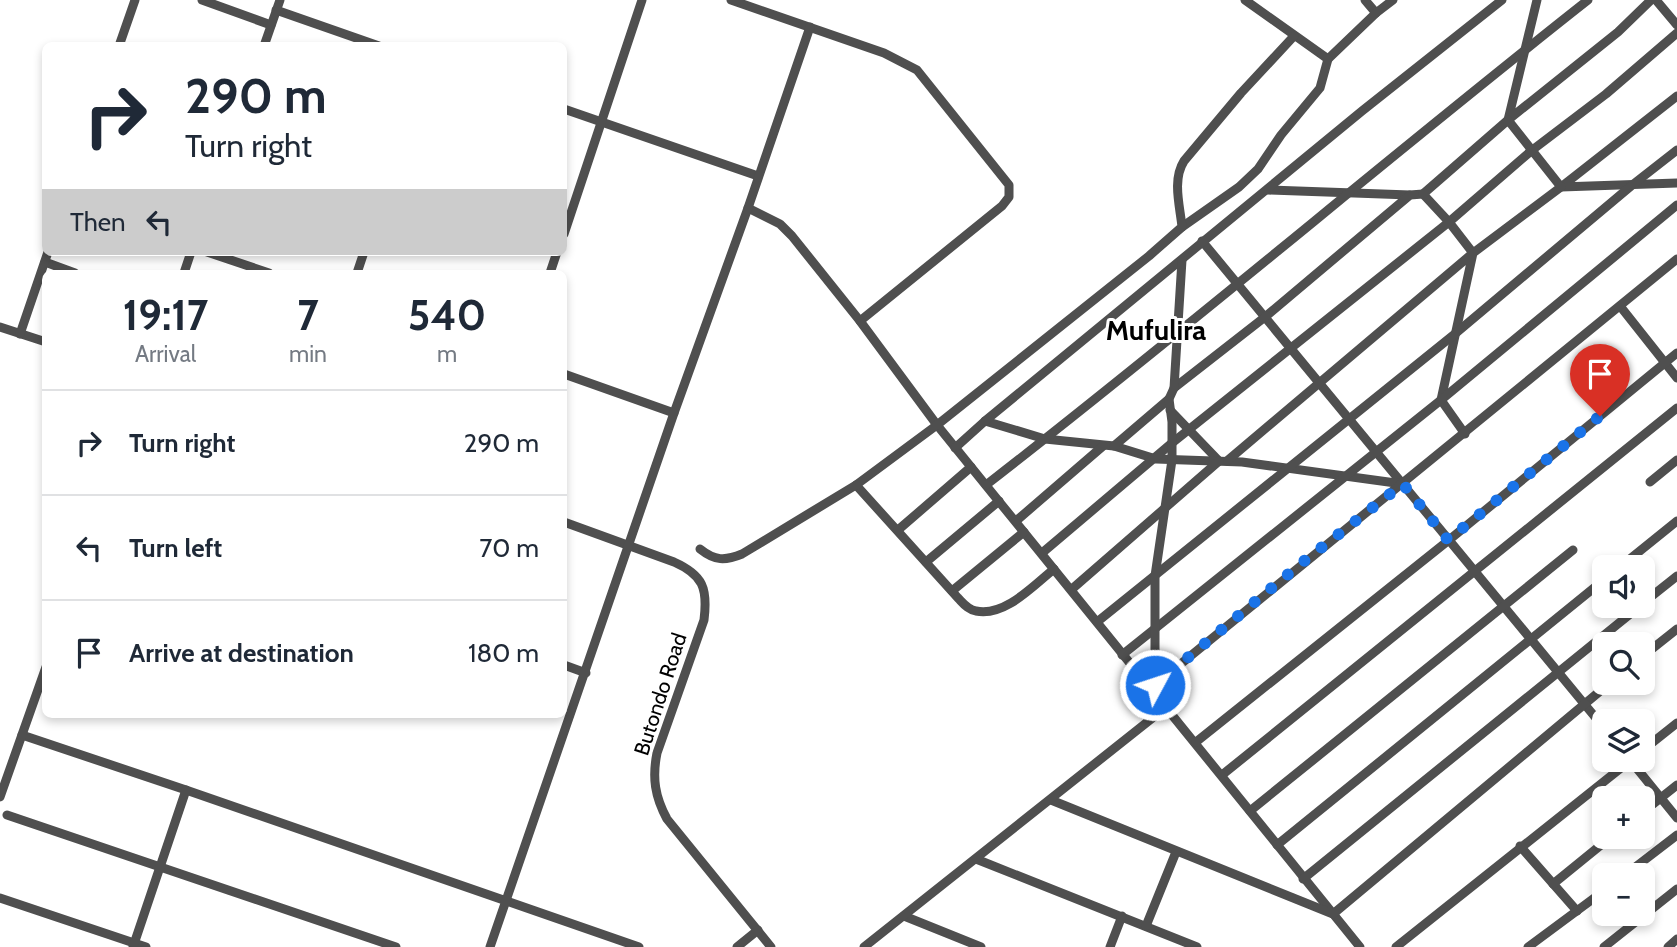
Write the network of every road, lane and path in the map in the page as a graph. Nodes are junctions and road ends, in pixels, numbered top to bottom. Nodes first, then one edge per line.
1 (135, 0) edge
2 (202, 0) edge
3 (280, 0) edge
4 (642, 0) edge
5 (731, 0) edge
6 (1245, 0) edge
7 (1365, 0) edge
8 (1392, 0) edge
9 (1502, 0) edge
10 (1538, 0) edge
11 (1588, 0) edge
12 (1654, 0) edge
13 (276, 10) junction
14 (1376, 13) junction
15 (271, 25) junction
16 (1677, 25) edge
17 (810, 27) junction
18 (1677, 33) edge
19 (1294, 36) junction
20 (120, 42) edge
21 (265, 42) edge
22 (368, 42) edge
23 (1527, 48) junction
24 (1328, 60) junction
25 (1677, 96) edge
26 (567, 110) edge
27 (1508, 120) junction
28 (601, 122) junction
29 (1677, 150) edge
30 (1531, 151) junction
31 (758, 176) junction
32 (1677, 183) edge
33 (1631, 186) junction
34 (1561, 187) junction
35 (1268, 190) junction
36 (1345, 194) junction
37 (1423, 194) junction
38 (1410, 195) junction
39 (1677, 205) edge
40 (748, 208) junction
41 (567, 220) edge
42 (1449, 222) junction
43 (1182, 227) junction
44 (1202, 241) junction
45 (1473, 253) junction
46 (47, 256) edge
47 (219, 256) edge
48 (1677, 259) edge
49 (1181, 260) junction
50 (45, 262) junction
51 (42, 270) edge
52 (67, 270) edge
53 (260, 270) edge
54 (42, 271) edge
55 (1237, 283) junction
56 (1620, 306) junction
57 (1265, 317) junction
58 (860, 321) junction
59 (0, 327) edge
60 (1456, 333) junction
61 (20, 334) junction
62 (1177, 334) junction
63 (42, 341) edge
64 (1291, 349) junction
65 (1677, 353) edge
66 (1664, 363) junction
67 (567, 375) edge
68 (1677, 378) edge
69 (1320, 384) junction
70 (1174, 388) junction
71 (1168, 399) junction
72 (1441, 400) junction
73 (1677, 408) edge
74 (1170, 410) junction
75 (674, 412) junction
76 (1348, 418) junction
77 (985, 421) junction
78 (937, 425) junction
79 (1191, 430) junction
80 (1465, 433) junction
81 (1045, 439) junction
82 (1172, 443) junction
83 (1103, 446) junction
84 (1114, 446) junction
85 (955, 448) junction
86 (1376, 452) junction
87 (1156, 459) junction
88 (1172, 460) junction
89 (1677, 460) edge
90 (1223, 461) junction
91 (971, 467) junction
92 (1288, 467) junction
93 (1345, 477) junction
94 (1650, 482) dead end
95 (1403, 484) junction
96 (856, 485) junction
97 (986, 485) junction
98 (999, 501) junction
99 (1164, 508) junction
100 (1016, 521) junction
101 (1677, 521) edge
102 (567, 523) edge
103 (898, 530) junction
104 (1024, 532) junction
105 (1448, 540) junction
106 (628, 545) junction
107 (701, 549) dead end
108 (1573, 550) dead end
109 (1042, 554) junction
110 (1635, 555) edge
111 (926, 562) junction
112 (1054, 569) junction
113 (1475, 572) junction
114 (1154, 576) junction
115 (1677, 576) edge
116 (1072, 589) junction
117 (1592, 589) edge
118 (952, 591) junction
119 (1655, 594) edge
120 (1503, 605) junction
121 (1625, 618) edge
122 (1097, 622) junction
123 (1677, 629) edge
124 (1154, 630) junction
125 (1530, 639) junction
126 (1655, 646) edge
127 (1122, 655) junction
128 (567, 666) edge
129 (586, 673) junction
130 (1558, 673) junction
131 (42, 678) edge
132 (1152, 687) junction
133 (1595, 695) edge
134 (1584, 704) junction
135 (1165, 708) junction
136 (1592, 714) edge
137 (1677, 723) edge
138 (22, 736) junction
139 (1655, 740) edge
140 (1196, 743) junction
141 (1615, 772) edge
142 (1640, 772) edge
143 (1222, 775) junction
144 (1677, 785) edge
145 (186, 790) junction
146 (0, 797) edge
147 (1661, 798) junction
148 (1051, 800) junction
149 (1655, 803) edge
150 (1250, 811) junction
151 (7, 815) dead end
152 (1677, 818) edge
153 (1677, 835) edge
154 (1278, 845) junction
155 (1520, 846) junction
156 (1596, 849) edge
157 (1176, 852) junction
158 (976, 859) junction
159 (1641, 863) edge
160 (159, 867) junction
161 (1303, 879) junction
162 (1553, 884) junction
163 (1677, 889) edge
164 (0, 898) edge
165 (1592, 900) edge
166 (507, 901) junction
167 (1577, 911) junction
168 (1332, 914) junction
169 (904, 916) junction
170 (1122, 916) junction
171 (1146, 926) junction
172 (758, 930) junction
173 (1677, 939) edge
174 (133, 945) edge
175 (146, 947) edge
176 (396, 947) edge
177 (490, 947) edge
178 (639, 947) edge
179 (737, 947) edge
180 (771, 947) edge
181 (864, 947) edge
182 (981, 947) edge
183 (1110, 947) edge
184 (1197, 947) edge
185 (1360, 947) edge
186 (1396, 947) edge
187 (1528, 947) edge
188 (1604, 947) edge
189 (1668, 947) edge

1 - 20 street
2 - 15 street
3 - 13 street
4 - 28 street
5 - 17 street
6 - 19 street
7 - 14 street
8 - 14 street
9 - 35 street
10 - 23 street
11 - 23 street
12 - 16 street
12 - 27 street
13 - 15 street
13 - 22 street
14 - 24 street
15 - 21 street
17 - 31 street
17 - 58 street
18 - 30 street
19 - 24 street
19 - 43 street
23 - 27 street
23 - 36 street
24 - 43 street
25 - 34 street
26 - 28 street
27 - 30 street
27 - 37 street
28 - 31 street
28 - 41 street
29 - 33 street
30 - 34 street
30 - 42 street
31 - 40 street
32 - 33 street
33 - 34 street
33 - 60 street
34 - 45 street
35 - 36 street
35 - 44 street
36 - 38 street
36 - 55 street
37 - 38 street
37 - 42 street
38 - 57 street
39 - 72 street
40 - 58 street
40 - 75 street
42 - 45 street
42 - 64 street
43 - 78 street
44 - 49 street
44 - 55 street
45 - 60 street
45 - 69 street
46 - 50 street
47 - 53 street
48 - 56 street
49 - 62 street
49 - 77 street
50 - 51 street
50 - 52 street
54 - 61 street
55 - 57 street
55 - 62 street
56 - 66 street
56 - 80 street
57 - 64 street
57 - 70 street
58 - 78 street
59 - 61 street
60 - 72 street
60 - 76 street
61 - 63 street
62 - 70 street
62 - 81 street
64 - 69 street
64 - 79 street
65 - 66 street
66 - 68 street
66 - 105 street
67 - 75 street
69 - 76 street
69 - 90 street
70 - 71 street
71 - 74 street
71 - 84 street
72 - 80 street
72 - 86 street
73 - 113 street
74 - 79 street
74 - 82 street
75 - 106 street
76 - 86 street
76 - 92 street
77 - 81 street
77 - 85 street
78 - 85 street
78 - 96 street
79 - 82 street
79 - 90 street
80 - 95 street
81 - 83 street
81 - 97 street
82 - 87 street
82 - 88 street
83 - 84 street
83 - 100 street
84 - 87 street
85 - 91 street
86 - 93 street
86 - 95 street
87 - 88 street
87 - 109 street
88 - 90 street
88 - 99 street
89 - 94 street
90 - 92 street
90 - 99 street
91 - 97 street
91 - 103 street
92 - 93 street
92 - 114 street
93 - 95 street
93 - 124 street
95 - 105 street
95 - 132 street
96 - 103 street
96 - 107 street
97 - 98 street
98 - 100 street
98 - 111 street
99 - 114 street
99 - 116 street
100 - 104 street
101 - 110 street
102 - 106 street, Butondo Road
103 - 111 street
104 - 109 street
104 - 118 street
105 - 113 street
105 - 140 street
106 - 129 street
106 - 172 street, Butondo Road
108 - 120 street
109 - 112 street
111 - 118 street
112 - 116 street
112 - 118 street
113 - 120 street
113 - 143 street
114 - 122 street
114 - 124 street
115 - 119 street
116 - 122 street
117 - 125 street
120 - 125 street
120 - 150 street
121 - 130 street
122 - 127 street
123 - 126 street
124 - 127 street
124 - 132 street
125 - 130 street
125 - 154 street
127 - 132 street
128 - 129 street
129 - 166 street
130 - 134 street
130 - 161 street
131 - 138 street
132 - 135 street
133 - 134 street
134 - 136 street
134 - 168 street
135 - 140 street
135 - 148 street
137 - 139 street
138 - 145 street
138 - 146 street
140 - 143 street
141 - 155 street
142 - 147 street
143 - 150 street
144 - 147 street
145 - 160 street
145 - 166 street
147 - 149 street
147 - 152 street
148 - 157 street
148 - 158 street
150 - 154 street
151 - 160 street
153 - 159 street
154 - 161 street
155 - 162 street
155 - 186 street
156 - 162 street
157 - 168 street
157 - 171 street
158 - 169 street
158 - 170 street
160 - 174 street
160 - 176 street
161 - 168 street
162 - 167 street
163 - 188 street
164 - 174 street
165 - 167 street
166 - 177 street
166 - 178 street
167 - 187 street
168 - 185 street
169 - 181 street
169 - 182 street
170 - 171 street
170 - 183 street
171 - 184 street
172 - 179 street
172 - 180 street, Butondo Road
173 - 189 street
174 - 175 street

